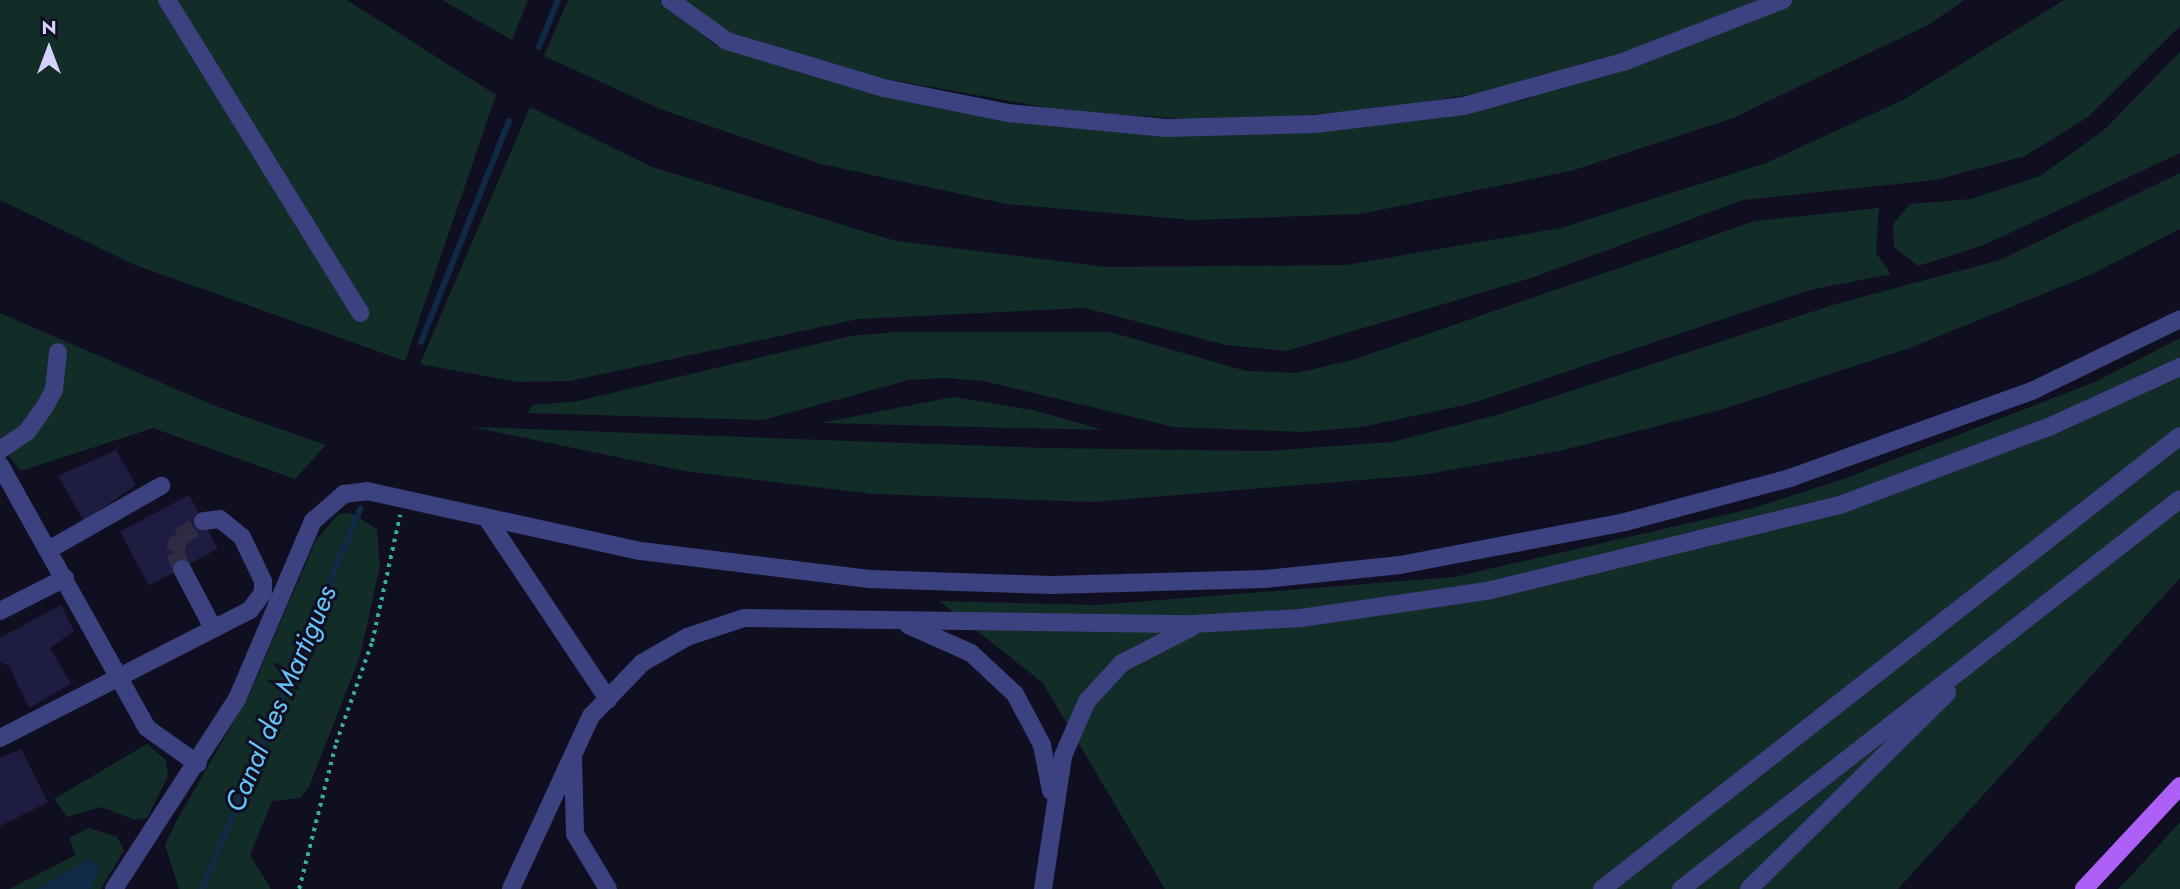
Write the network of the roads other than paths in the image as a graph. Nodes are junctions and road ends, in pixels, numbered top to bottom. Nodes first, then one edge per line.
1 (167, 0) edge
2 (670, 0) edge
3 (1783, 0) edge
4 (360, 313) dead end
5 (2180, 319) edge
6 (58, 352) dead end
7 (2180, 367) edge
8 (2180, 436) edge
9 (0, 450) edge
10 (0, 464) edge
11 (160, 486) dead end
12 (2180, 499) edge
13 (488, 520) junction
14 (203, 521) dead end
15 (50, 549) junction
16 (182, 569) tunnel mouth
17 (65, 578) junction
18 (0, 611) edge
19 (891, 619) junction
20 (1200, 624) junction
21 (213, 628) junction
22 (2013, 630) junction
23 (120, 681) junction
24 (608, 699) junction
25 (0, 738) edge
26 (575, 740) junction
27 (198, 764) junction
28 (2180, 786) edge
29 (1053, 805) junction
30 (114, 889) edge
31 (511, 889) edge
32 (608, 889) edge
33 (1043, 889) edge
34 (1602, 889) edge
35 (1681, 889) edge
36 (1749, 889) edge
37 (2084, 889) edge

1 - 4 lane
2 - 3 lane
5 - 13 lane
6 - 9 lane
7 - 20 lane
8 - 34 lane
10 - 15 lane
11 - 15 lane
12 - 22 lane
13 - 24 lane
13 - 27 lane
14 - 21 lane
15 - 17 lane
16 - 21 lane
17 - 18 lane
17 - 23 lane
19 - 20 lane
19 - 24 lane
19 - 29 lane
20 - 29 lane
21 - 23 lane
22 - 35 lane
22 - 36 lane
23 - 25 lane
23 - 27 lane
24 - 26 lane
26 - 31 lane
26 - 32 lane
27 - 30 lane
28 - 37 main road
29 - 33 lane

